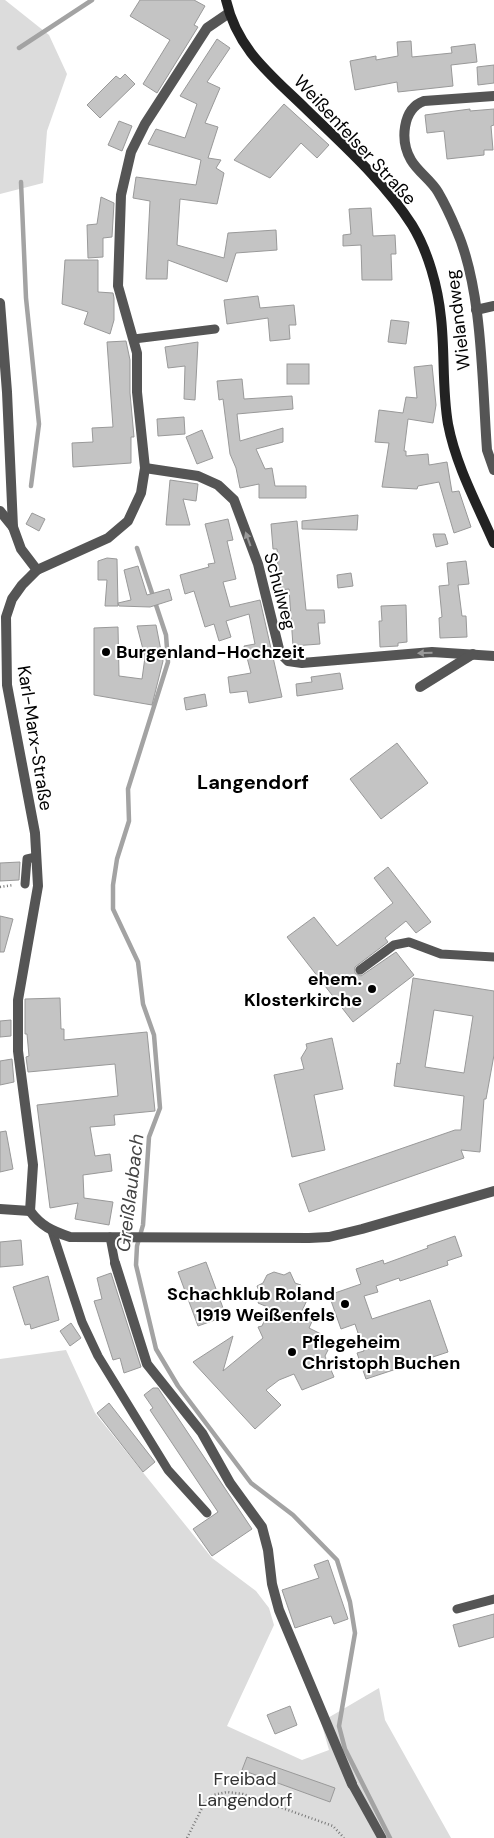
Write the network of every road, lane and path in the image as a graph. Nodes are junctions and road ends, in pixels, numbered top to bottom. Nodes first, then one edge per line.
1 (226, 0) edge
2 (229, 13) junction
3 (494, 96) edge
4 (0, 304) edge
5 (494, 306) edge
6 (476, 310) junction
7 (215, 329) dead end
8 (134, 339) junction
9 (145, 468) junction
10 (494, 470) edge
11 (0, 511) edge
12 (13, 527) junction
13 (494, 544) edge
14 (37, 570) junction
15 (474, 653) junction
16 (494, 656) edge
17 (4, 686) edge
18 (420, 687) dead end
19 (36, 857) junction
20 (25, 884) dead end
21 (494, 958) edge
22 (360, 970) dead end
23 (494, 1191) edge
24 (0, 1209) edge
25 (30, 1211) junction
26 (52, 1231) junction
27 (110, 1237) junction
28 (116, 1263) joint
29 (207, 1513) dead end
30 (494, 1599) edge
31 (457, 1609) dead end
32 (352, 1784) joint
33 (188, 1838) edge
34 (344, 1838) edge
35 (382, 1838) edge

1 - 2 street, Weißenfelser Straße
2 - 8 street, Karl-Marx-Straße
2 - 13 street, Weißenfelser Straße
3 - 6 street, Wielandweg
4 - 12 street
5 - 6 street
6 - 10 street, Wielandweg
7 - 8 lane
8 - 9 street, Karl-Marx-Straße
9 - 14 street, Karl-Marx-Straße
15 -> 9 street, Schulweg
11 - 12 street
12 - 14 street
14 - 17 street, Karl-Marx-Straße
15 - 16 street, Schulweg
15 - 18 street
17 - 19 street, Karl-Marx-Straße
19 - 20 lane
19 - 25 street, Karl-Marx-Straße
21 - 22 lane
23 - 27 street
24 - 25 street
25 - 26 street
26 - 27 street
26 - 29 lane
27 - 28 lane
28 - 32 street
30 - 31 lane
32 - 35 lane
33 - 34 path

